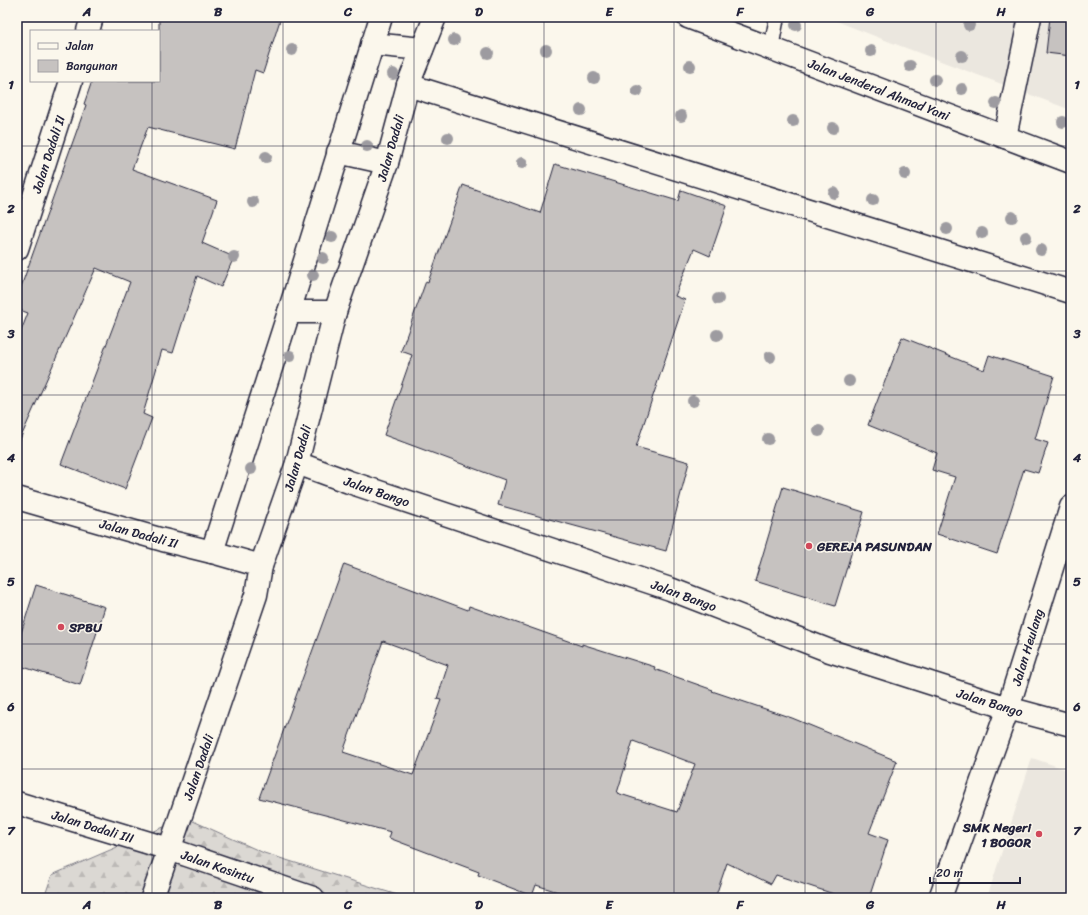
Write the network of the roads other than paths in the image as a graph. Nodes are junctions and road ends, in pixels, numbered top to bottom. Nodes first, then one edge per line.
1 (92, 17) edge
2 (381, 17) edge
3 (435, 17) edge
4 (688, 17) edge
5 (777, 17) edge
6 (1030, 17) edge
7 (88, 30) edge
8 (372, 44) junction
9 (771, 48) junction
10 (422, 49) junction
11 (71, 82) edge
12 (408, 85) junction
13 (1005, 137) junction
14 (338, 152) junction
15 (1071, 162) edge
16 (387, 163) junction
17 (17, 250) edge
18 (1071, 292) edge
19 (289, 312) junction
20 (334, 312) junction
21 (297, 463) junction
22 (17, 498) edge
23 (1071, 507) edge
24 (212, 552) junction
25 (261, 566) junction
26 (1008, 708) junction
27 (1071, 725) edge
28 (17, 804) edge
29 (169, 849) junction
30 (152, 898) edge
31 (313, 898) edge
32 (940, 898) edge

1 - 7 street
2 - 8 street
3 - 10 street, Jalan Dadali
4 - 9 street, Jalan Jenderal Ahmad Yani
5 - 9 lane
6 - 13 street
8 - 10 street
8 - 14 street
9 - 13 street, Jalan Jenderal Ahmad Yani
10 - 12 street, Jalan Dadali
11 - 17 street, Jalan Dadali II
12 - 16 street, Jalan Dadali
12 - 18 street
13 - 15 street, Jalan Jenderal Ahmad Yani
14 - 16 street
14 - 19 street
16 - 20 street, Jalan Dadali
19 - 20 street
19 - 24 street
20 - 21 street, Jalan Dadali
21 - 25 street, Jalan Dadali
21 - 26 street, Jalan Bango
22 - 24 street, Jalan Dadali II
23 - 26 street, Jalan Heulang
24 - 25 street, Jalan Dadali II
25 - 29 street, Jalan Dadali
26 - 27 street, Jalan Bango
26 - 32 street, Jalan Heulang
28 - 29 street, Jalan Dadali III
29 - 30 street, Jalan Dadali
29 - 31 street, Jalan Kasintu

